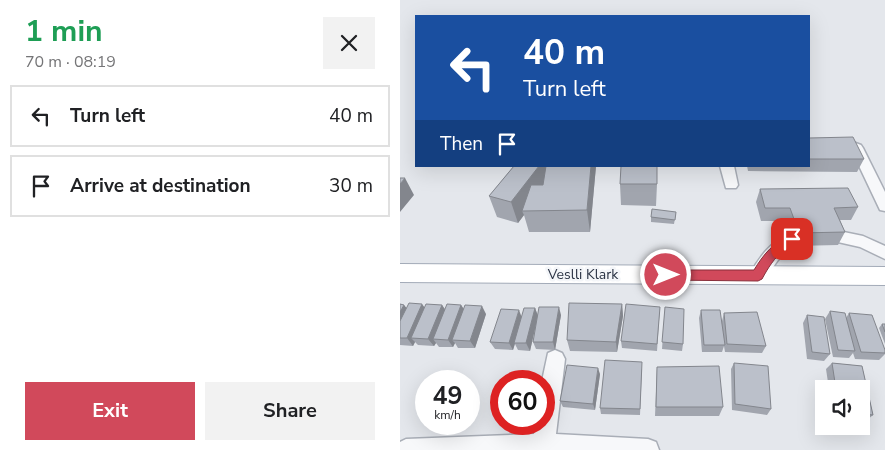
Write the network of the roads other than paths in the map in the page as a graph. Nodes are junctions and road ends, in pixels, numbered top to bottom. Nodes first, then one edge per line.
1 (837, 144) edge
2 (727, 167) edge
3 (731, 185) dead end
4 (885, 206) edge
5 (834, 236) edge
6 (792, 239) dead end
7 (885, 252) edge
8 (400, 273) edge
9 (758, 276) junction
10 (885, 276) edge
11 (555, 359) dead end
12 (543, 447) edge
13 (406, 450) edge
14 (648, 450) edge

1 - 4 street
2 - 3 street
5 - 7 street
6 - 9 street
8 - 9 main road, Veslli Klark
9 - 10 main road, Veslli Klark
11 - 12 street
12 - 13 street
12 - 14 street

